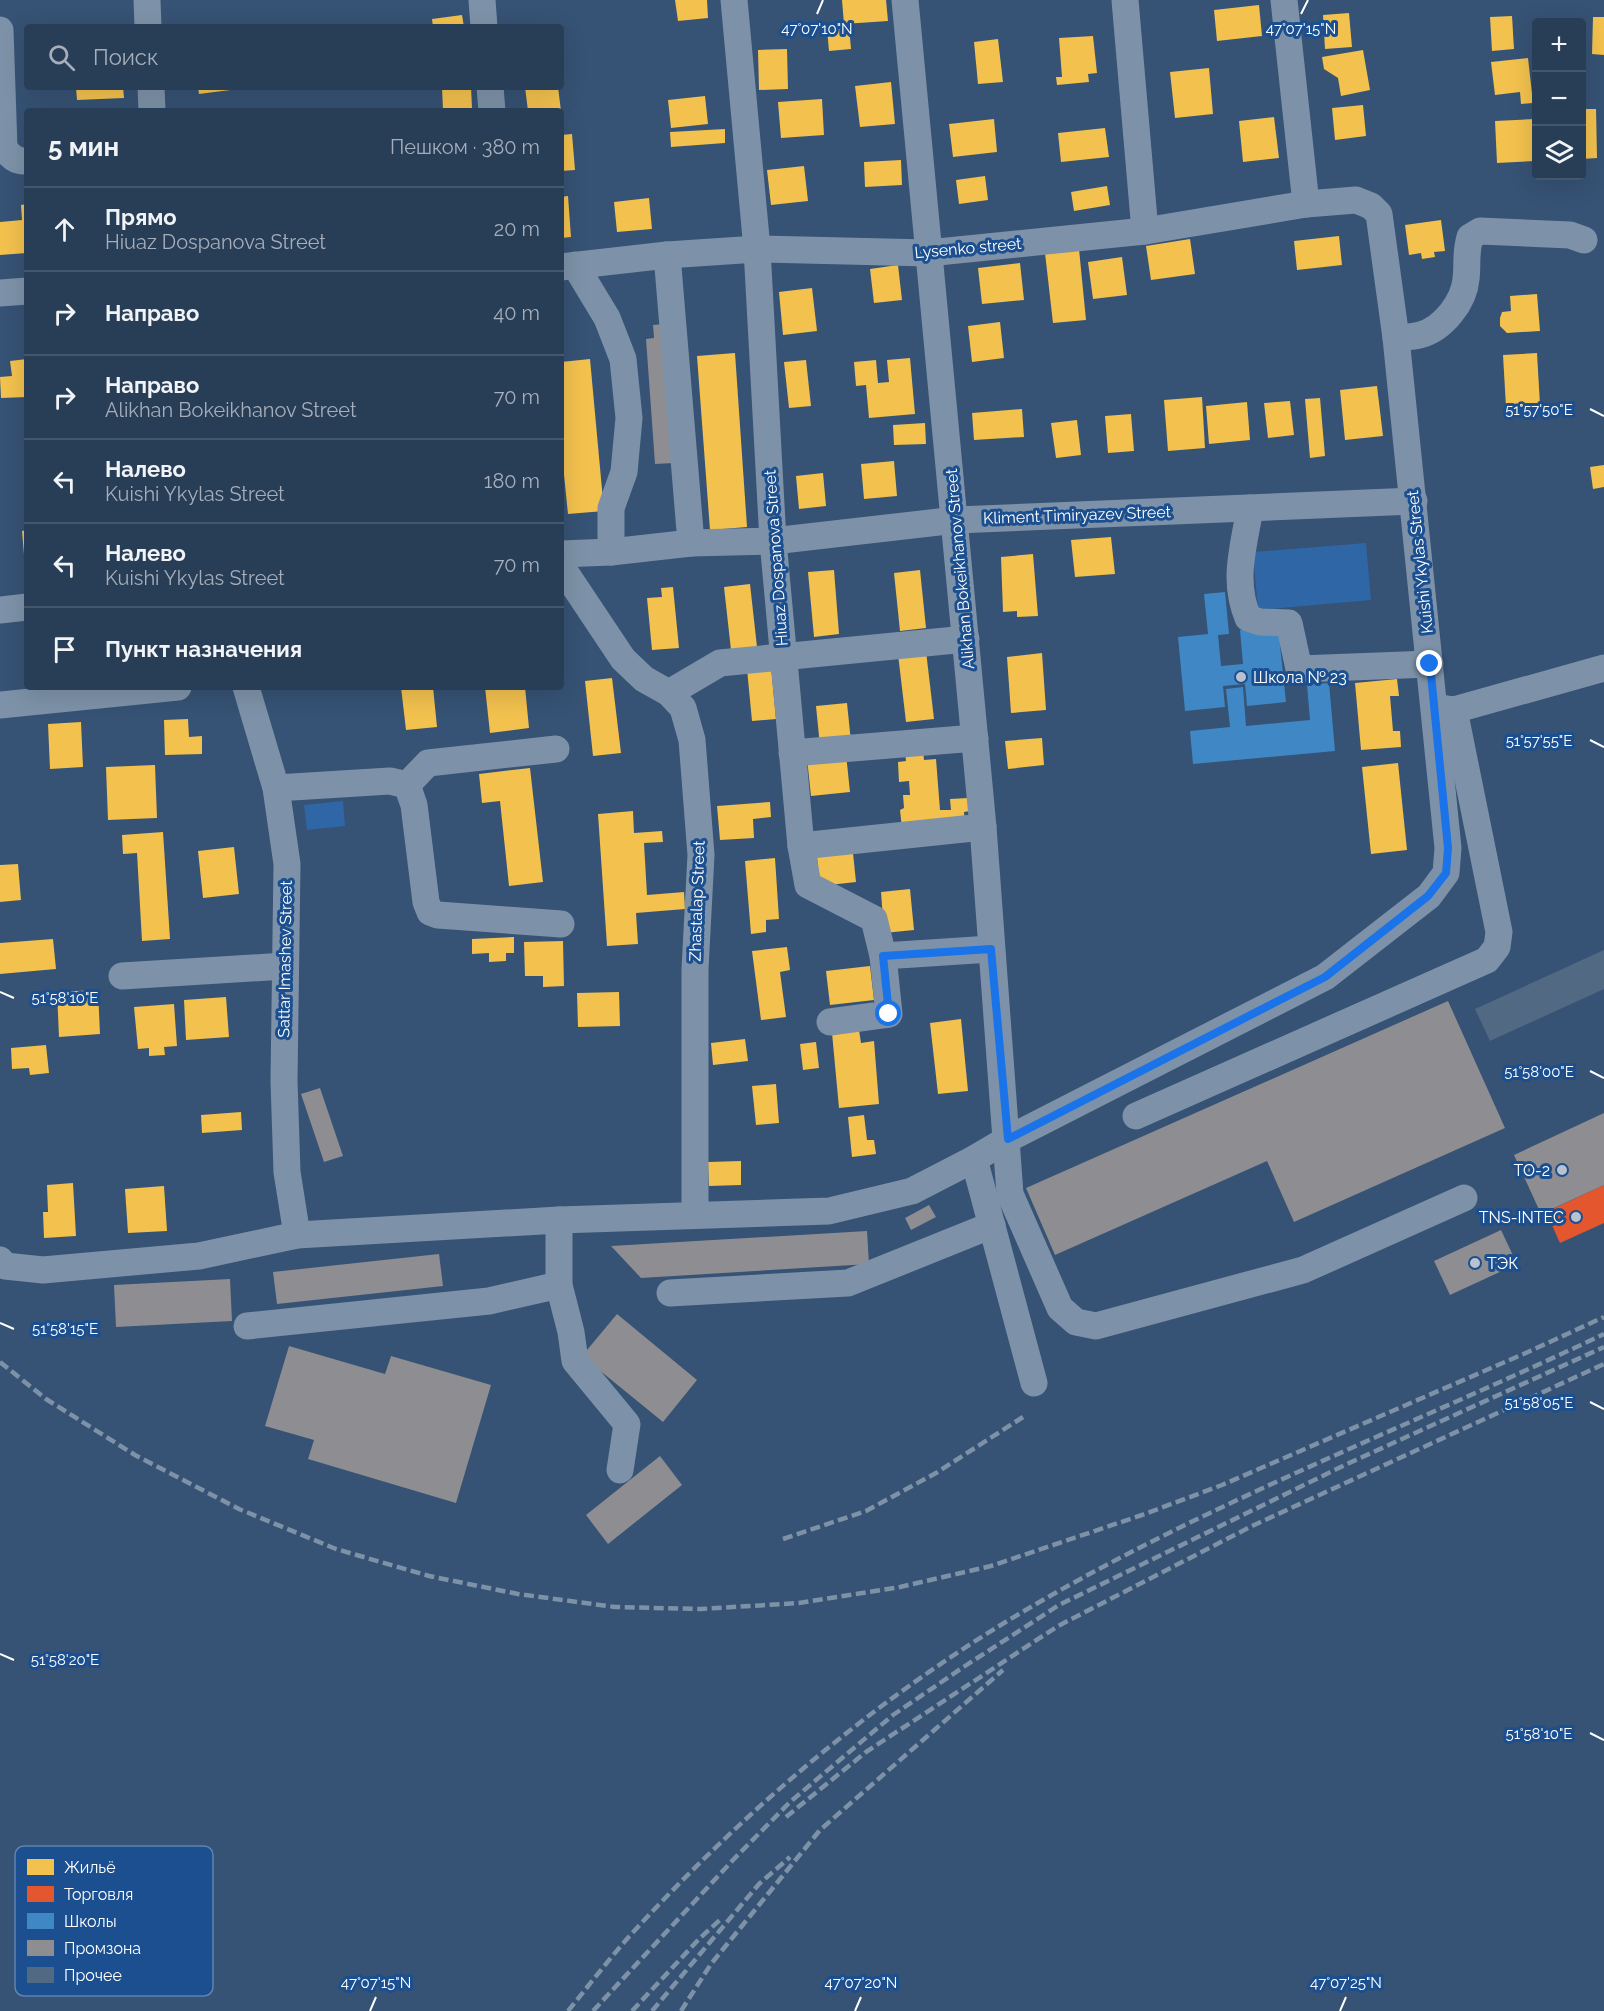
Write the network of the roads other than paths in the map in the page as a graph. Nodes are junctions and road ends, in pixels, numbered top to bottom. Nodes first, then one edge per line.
1 (147, 0) edge
2 (482, 0) edge
3 (734, 0) edge
4 (905, 0) edge
5 (1125, 0) edge
6 (1284, 0) edge
7 (148, 24) edge
8 (484, 24) edge
9 (0, 30) edge
10 (151, 90) edge
11 (490, 90) edge
12 (152, 108) edge
13 (492, 108) edge
14 (24, 161) edge
15 (1306, 204) junction
16 (1371, 206) joint
17 (1145, 231) junction
18 (1584, 240) dead end
19 (757, 249) junction
20 (928, 253) junction
21 (667, 255) junction
22 (568, 266) edge
23 (24, 291) edge
24 (0, 293) edge
25 (1396, 338) junction
26 (1414, 501) junction
27 (1250, 508) junction
28 (956, 520) junction
29 (773, 541) junction
30 (691, 543) junction
31 (611, 552) junction
32 (564, 554) edge
33 (564, 570) edge
34 (24, 607) edge
35 (0, 610) edge
36 (966, 639) junction
37 (783, 657) junction
38 (1430, 664) junction
39 (1604, 668) edge
40 (148, 690) edge
41 (247, 690) edge
42 (669, 693) junction
43 (0, 705) edge
44 (1444, 709) junction
45 (975, 738) junction
46 (556, 749) dead end
47 (792, 753) junction
48 (407, 785) junction
49 (276, 788) junction
50 (983, 827) junction
51 (801, 846) junction
52 (561, 924) dead end
53 (991, 949) junction
54 (883, 956) junction
55 (285, 966) junction
56 (122, 976) dead end
57 (830, 1022) dead end
58 (1136, 1116) dead end
59 (1008, 1139) junction
60 (974, 1159) junction
61 (1464, 1198) dead end
62 (695, 1214) junction
63 (559, 1220) junction
64 (992, 1225) junction
65 (297, 1235) junction
66 (0, 1260) edge
67 (560, 1285) junction
68 (670, 1293) dead end
69 (247, 1326) dead end
70 (1034, 1383) dead end
71 (620, 1470) dead end

1 - 7 street
2 - 8 street
3 - 19 street, Hiuaz Dospanova Street
4 - 20 street, Alikhan Bokeikhanov Street
5 - 17 street
6 - 15 street
9 - 14 street
10 - 12 street
11 - 13 street
15 - 16 street, Lysenko street
15 - 17 street, Lysenko street
16 - 25 street, Kuishi Ykylas Street
17 - 20 street, Lysenko street
18 - 25 street
19 - 20 street, Lysenko street
19 - 21 street, Lysenko street
19 - 29 street, Hiuaz Dospanova Street
20 - 28 street, Alikhan Bokeikhanov Street
21 - 22 street, Lysenko street
21 - 30 street
22 - 31 street
23 - 24 street
25 - 26 street, Kuishi Ykylas Street
26 - 27 street, Kliment Timiryazev Street
26 - 38 street, Kuishi Ykylas Street
27 - 28 street, Kliment Timiryazev Street
27 - 38 street
28 - 29 street, Kliment Timiryazev Street
28 - 36 street, Alikhan Bokeikhanov Street
29 - 30 street, Kliment Timiryazev Street
29 - 37 street, Hiuaz Dospanova Street
30 - 31 street, Kliment Timiryazev Street
31 - 32 street, Kliment Timiryazev Street
33 - 42 street, Zhastalap Street
34 - 35 street
36 - 37 street
36 - 45 street, Alikhan Bokeikhanov Street
37 - 42 street
37 - 47 street, Hiuaz Dospanova Street
38 - 44 street, Kuishi Ykylas Street
39 - 44 street
40 - 43 street
41 - 49 street, Sattar Imashev Street
42 - 62 street, Zhastalap Street
44 - 58 street
44 - 59 street, Kuishi Ykylas Street
45 - 47 street
45 - 50 street, Alikhan Bokeikhanov Street
46 - 48 street
47 - 51 street, Hiuaz Dospanova Street
48 - 49 street
48 - 52 street
49 - 55 street, Sattar Imashev Street
50 - 51 street
50 - 53 street, Alikhan Bokeikhanov Street
51 - 54 street, Hiuaz Dospanova Street
53 - 54 street
53 - 59 street, Alikhan Bokeikhanov Street
54 - 57 street, Hiuaz Dospanova Street
55 - 56 street
55 - 65 street, Sattar Imashev Street
59 - 60 street, Kuishi Ykylas Street
59 - 61 street, Alikhan Bokeikhanov Street
60 - 62 street, Kuishi Ykylas Street
60 - 64 street
62 - 63 street, Kuishi Ykylas Street
63 - 65 street, Kuishi Ykylas Street
63 - 67 street
64 - 68 street
64 - 70 street
65 - 66 street, Kuishi Ykylas Street
67 - 69 street
67 - 71 street

